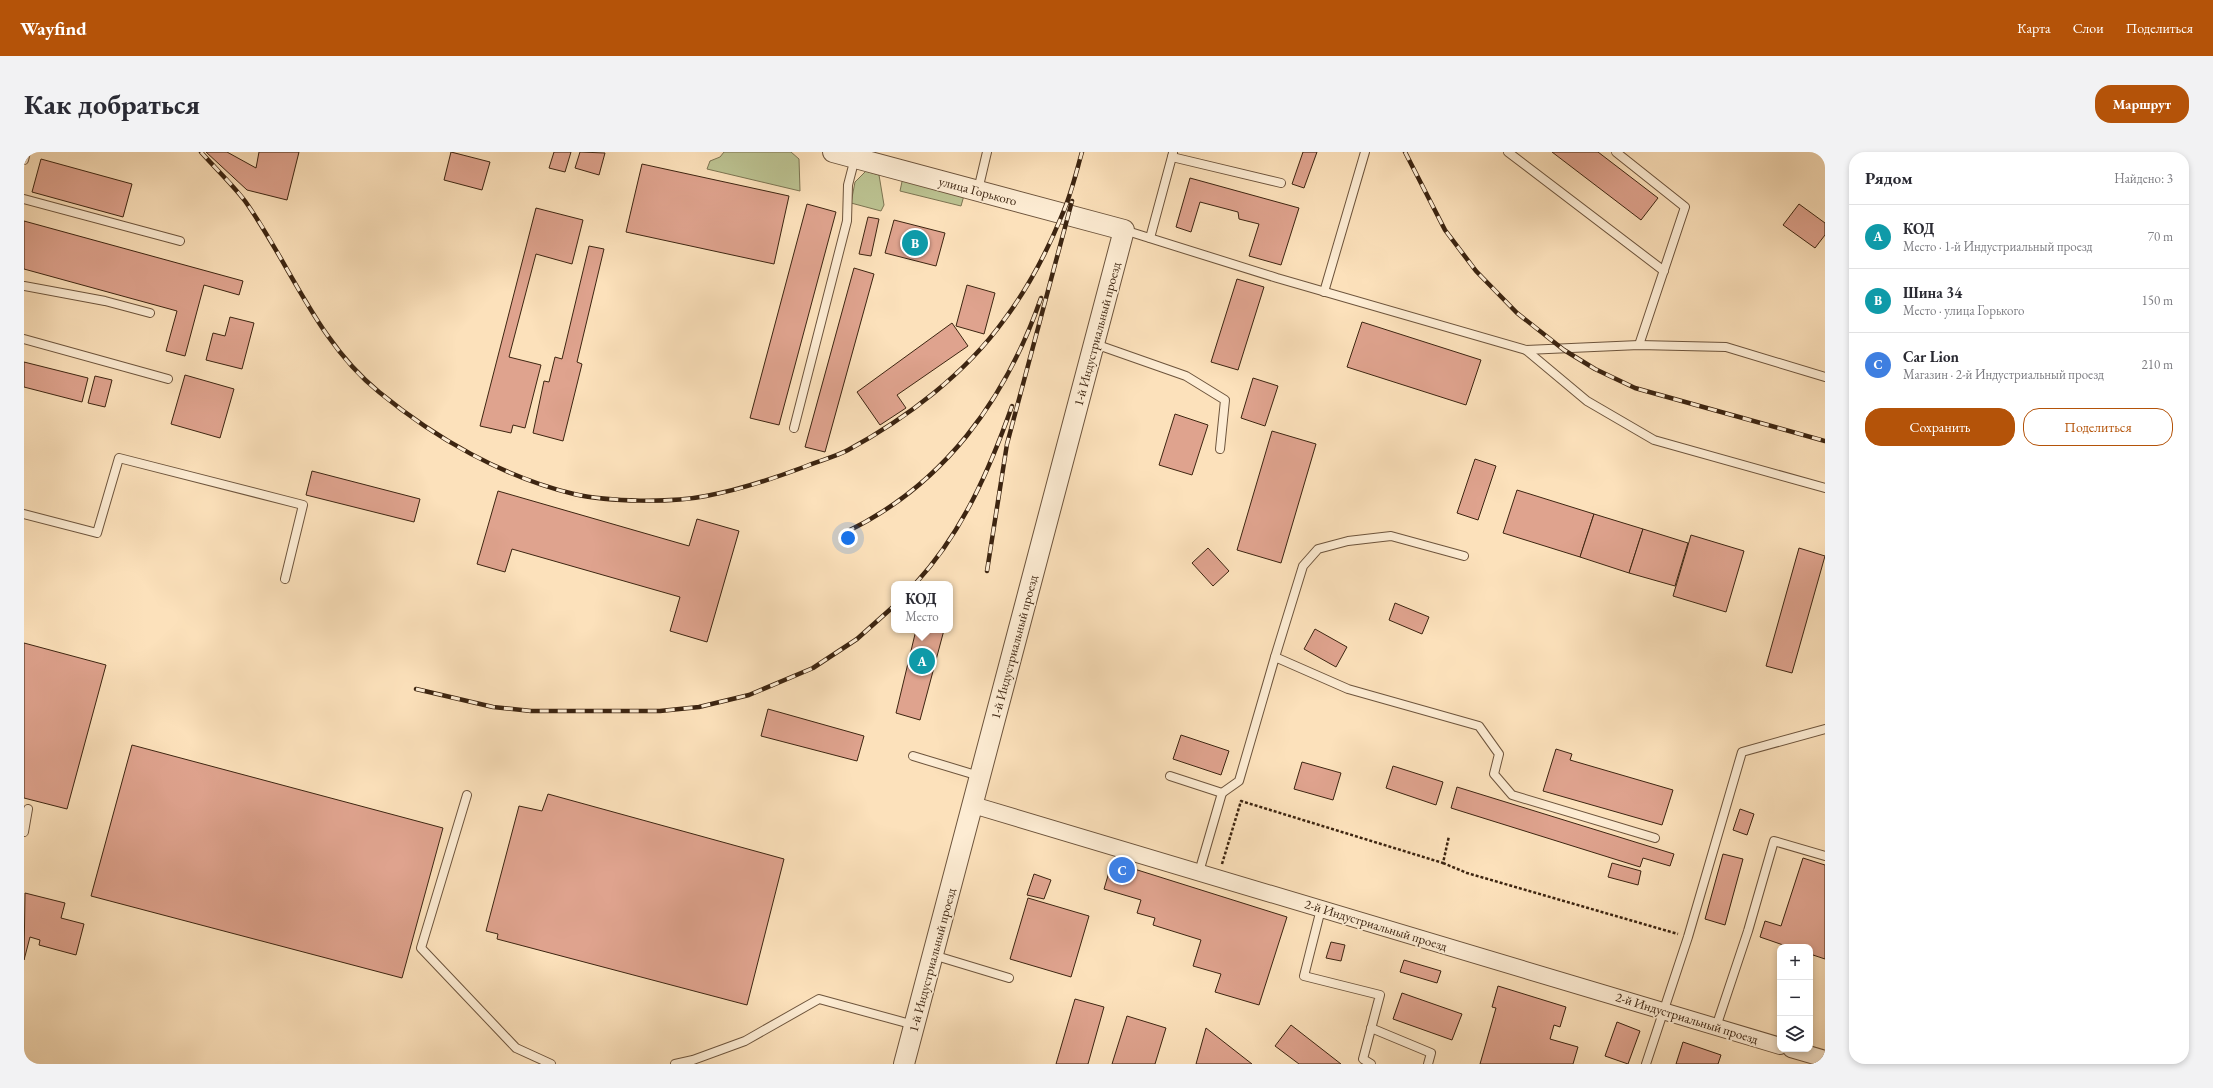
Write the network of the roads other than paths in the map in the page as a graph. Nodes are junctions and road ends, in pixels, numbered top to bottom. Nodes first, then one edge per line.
1 (26, 152) edge
2 (832, 152) edge
3 (987, 152) edge
4 (1365, 152) edge
5 (1508, 152) edge
6 (1616, 152) edge
7 (1172, 154) edge
8 (855, 158) junction
9 (24, 160) edge
10 (1281, 183) dead end
11 (978, 191) junction
12 (24, 199) edge
13 (1124, 230) junction
14 (1150, 238) junction
15 (180, 241) dead end
16 (1664, 271) junction
17 (24, 286) edge
18 (1324, 292) junction
19 (150, 313) dead end
20 (24, 339) edge
21 (1095, 344) junction
22 (1639, 345) junction
23 (1526, 350) junction
24 (1825, 377) edge
25 (168, 379) dead end
26 (794, 428) dead end
27 (1220, 449) dead end
28 (1825, 488) edge
29 (24, 514) edge
30 (1464, 556) dead end
31 (285, 579) dead end
32 (1275, 657) junction
33 (1825, 729) edge
34 (913, 756) dead end
35 (980, 776) junction
36 (1170, 776) dead end
37 (1222, 793) junction
38 (467, 795) dead end
39 (973, 805) junction
40 (28, 808) dead end
41 (24, 832) edge
42 (1655, 838) dead end
43 (1825, 856) edge
44 (1199, 872) junction
45 (1321, 909) junction
46 (933, 955) junction
47 (1009, 978) dead end
48 (1662, 1011) junction
49 (914, 1025) junction
50 (1716, 1027) junction
51 (1371, 1028) junction
52 (1777, 1045) edge
53 (1801, 1052) edge
54 (1825, 1059) edge
55 (552, 1064) edge
56 (675, 1064) edge
57 (904, 1064) edge
58 (1371, 1064) edge
59 (1428, 1064) edge
60 (1646, 1064) edge

1 - 9 lane
2 - 8 street, улица Горького
3 - 11 lane
4 - 18 lane
5 - 16 lane
6 - 16 lane
7 - 10 lane
7 - 14 lane
8 - 11 street, улица Горького
8 - 26 lane
11 - 13 street, улица Горького
12 - 15 lane
13 - 14 lane
13 - 21 street, 1-й Индустриальный проезд
14 - 18 lane
16 - 22 lane
17 - 19 lane
18 - 23 lane
20 - 25 lane
21 - 27 lane
21 - 35 street, 1-й Индустриальный проезд
22 - 23 lane
22 - 24 lane
23 - 28 lane
29 - 31 lane
30 - 32 lane
32 - 37 lane
32 - 42 lane
33 - 48 lane
34 - 35 lane
35 - 39 street, 1-й Индустриальный проезд
36 - 37 lane
37 - 44 lane
38 - 55 lane
39 - 44 street, 2-й Индустриальный проезд
39 - 46 street, 1-й Индустриальный проезд
40 - 41 lane
43 - 50 lane
44 - 45 street, 2-й Индустриальный проезд
45 - 48 street, 2-й Индустриальный проезд
45 - 51 lane
46 - 47 lane
46 - 49 street, 1-й Индустриальный проезд
48 - 50 street, 2-й Индустриальный проезд
48 - 60 lane
49 - 56 lane
49 - 57 street, 1-й Индустриальный проезд
50 - 52 street, 2-й Индустриальный проезд
51 - 58 lane
51 - 59 lane
53 - 54 street

